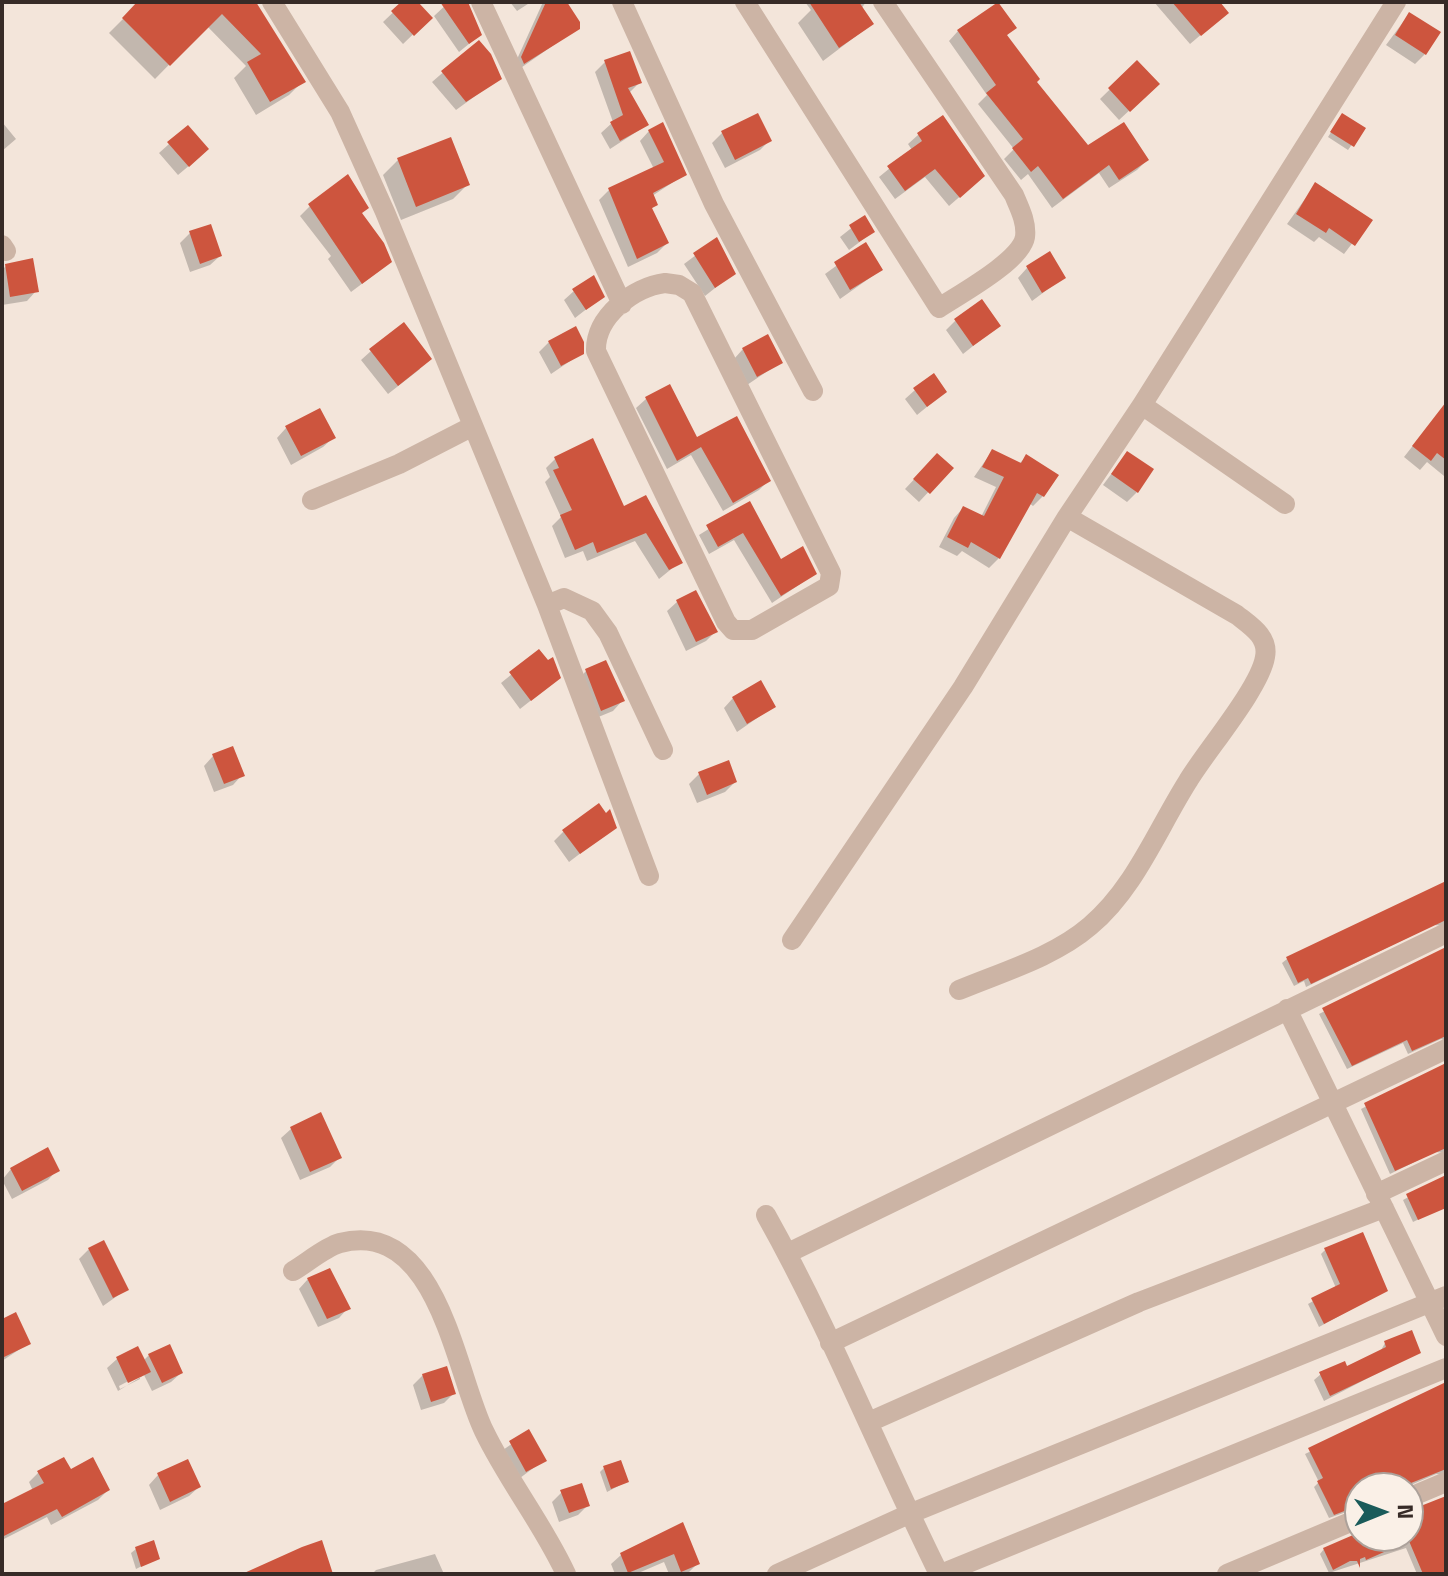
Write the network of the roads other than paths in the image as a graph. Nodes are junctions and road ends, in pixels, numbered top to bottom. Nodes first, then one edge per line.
1 (272, 2) edge
2 (481, 2) edge
3 (622, 2) edge
4 (883, 2) edge
5 (1396, 2) edge
6 (753, 6) edge
7 (622, 304) junction
8 (813, 391) dead end
9 (1142, 405) junction
10 (473, 426) junction
11 (312, 500) dead end
12 (1285, 504) dead end
13 (1067, 517) junction
14 (547, 605) junction
15 (663, 750) dead end
16 (649, 876) dead end
17 (1446, 933) edge
18 (792, 940) dead end
19 (959, 990) dead end
20 (1287, 1009) junction
21 (1446, 1049) edge
22 (1331, 1104) junction
23 (1446, 1161) edge
24 (1380, 1201) junction
25 (766, 1215) dead end
26 (788, 1253) junction
27 (293, 1271) dead end
28 (1438, 1300) edge
29 (1446, 1336) edge
30 (830, 1343) junction
31 (1446, 1368) edge
32 (869, 1422) junction
33 (1446, 1482) edge
34 (1424, 1491) edge
35 (909, 1514) junction
36 (1344, 1525) edge
37 (566, 1574) edge
38 (777, 1574) edge
39 (940, 1574) edge
40 (1227, 1574) edge

1 - 10 street
2 - 7 street
3 - 8 street
4 - 6 street
5 - 9 street
7 - 7 street
9 - 12 street
9 - 13 street
10 - 11 street
10 - 14 street
13 - 18 street
13 - 19 street
14 - 15 street
14 - 16 street
17 - 20 street
20 - 22 street
20 - 26 street
21 - 22 street
22 - 24 street
22 - 30 street
23 - 24 street
24 - 28 street
24 - 32 street
25 - 26 street
26 - 30 street
27 - 37 street
28 - 29 street
28 - 35 street
30 - 32 street
31 - 39 street
32 - 35 street
33 - 34 street
35 - 38 street
35 - 39 street
36 - 40 street

